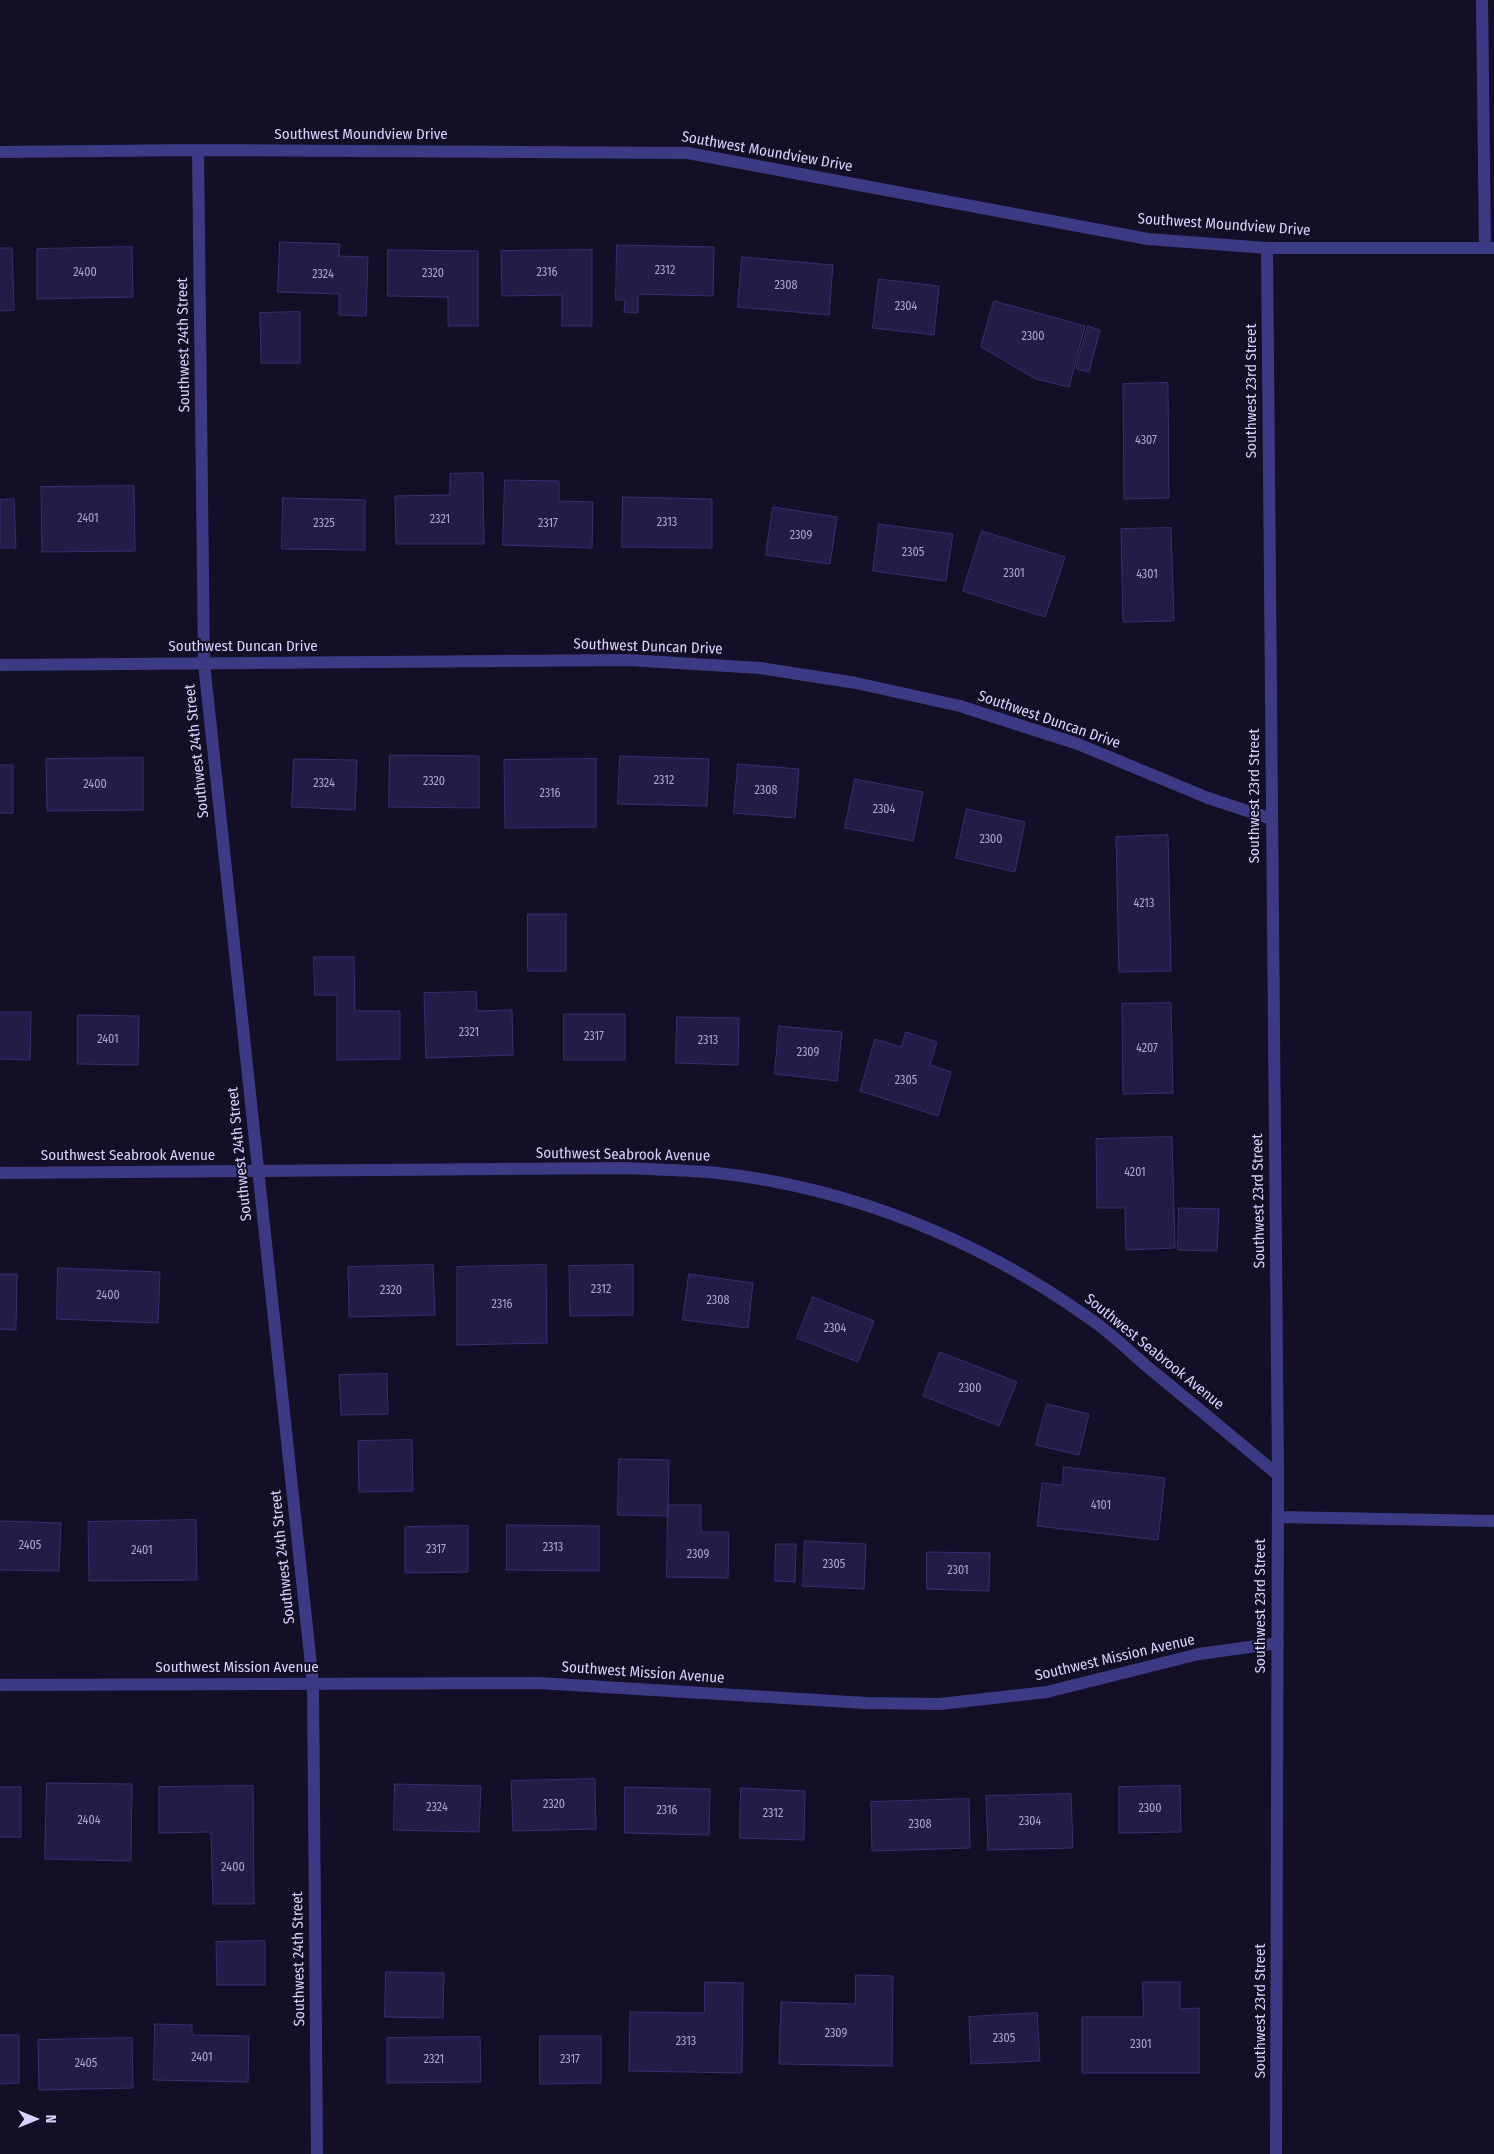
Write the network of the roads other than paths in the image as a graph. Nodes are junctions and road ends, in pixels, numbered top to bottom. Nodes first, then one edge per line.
1 (1482, 0) edge
2 (198, 150) junction
3 (0, 152) edge
4 (1267, 248) junction
5 (1489, 248) edge
6 (204, 663) junction
7 (0, 665) edge
8 (1272, 819) junction
9 (258, 1172) junction
10 (0, 1173) edge
11 (1278, 1475) junction
12 (1278, 1517) junction
13 (1494, 1521) edge
14 (1278, 1643) junction
15 (313, 1684) junction
16 (0, 1685) edge
17 (317, 2154) edge
18 (1276, 2154) edge

1 - 5 street
2 - 3 street, Southwest Moundview Drive
2 - 4 street, Southwest Moundview Drive
2 - 6 street, Southwest 24th Street
4 - 5 street, Southwest Moundview Drive
4 - 8 street, Southwest 23rd Street
6 - 7 street, Southwest Duncan Drive
6 - 8 street, Southwest Duncan Drive
6 - 9 street, Southwest 24th Street
8 - 11 street, Southwest 23rd Street
9 - 10 street, Southwest Seabrook Avenue
9 - 11 street, Southwest Seabrook Avenue
9 - 15 street, Southwest 24th Street
11 - 12 street, Southwest 23rd Street
12 - 13 street
12 - 14 street, Southwest 23rd Street
14 - 15 street, Southwest Mission Avenue
14 - 18 street, Southwest 23rd Street
15 - 16 street, Southwest Mission Avenue
15 - 17 street, Southwest 24th Street

